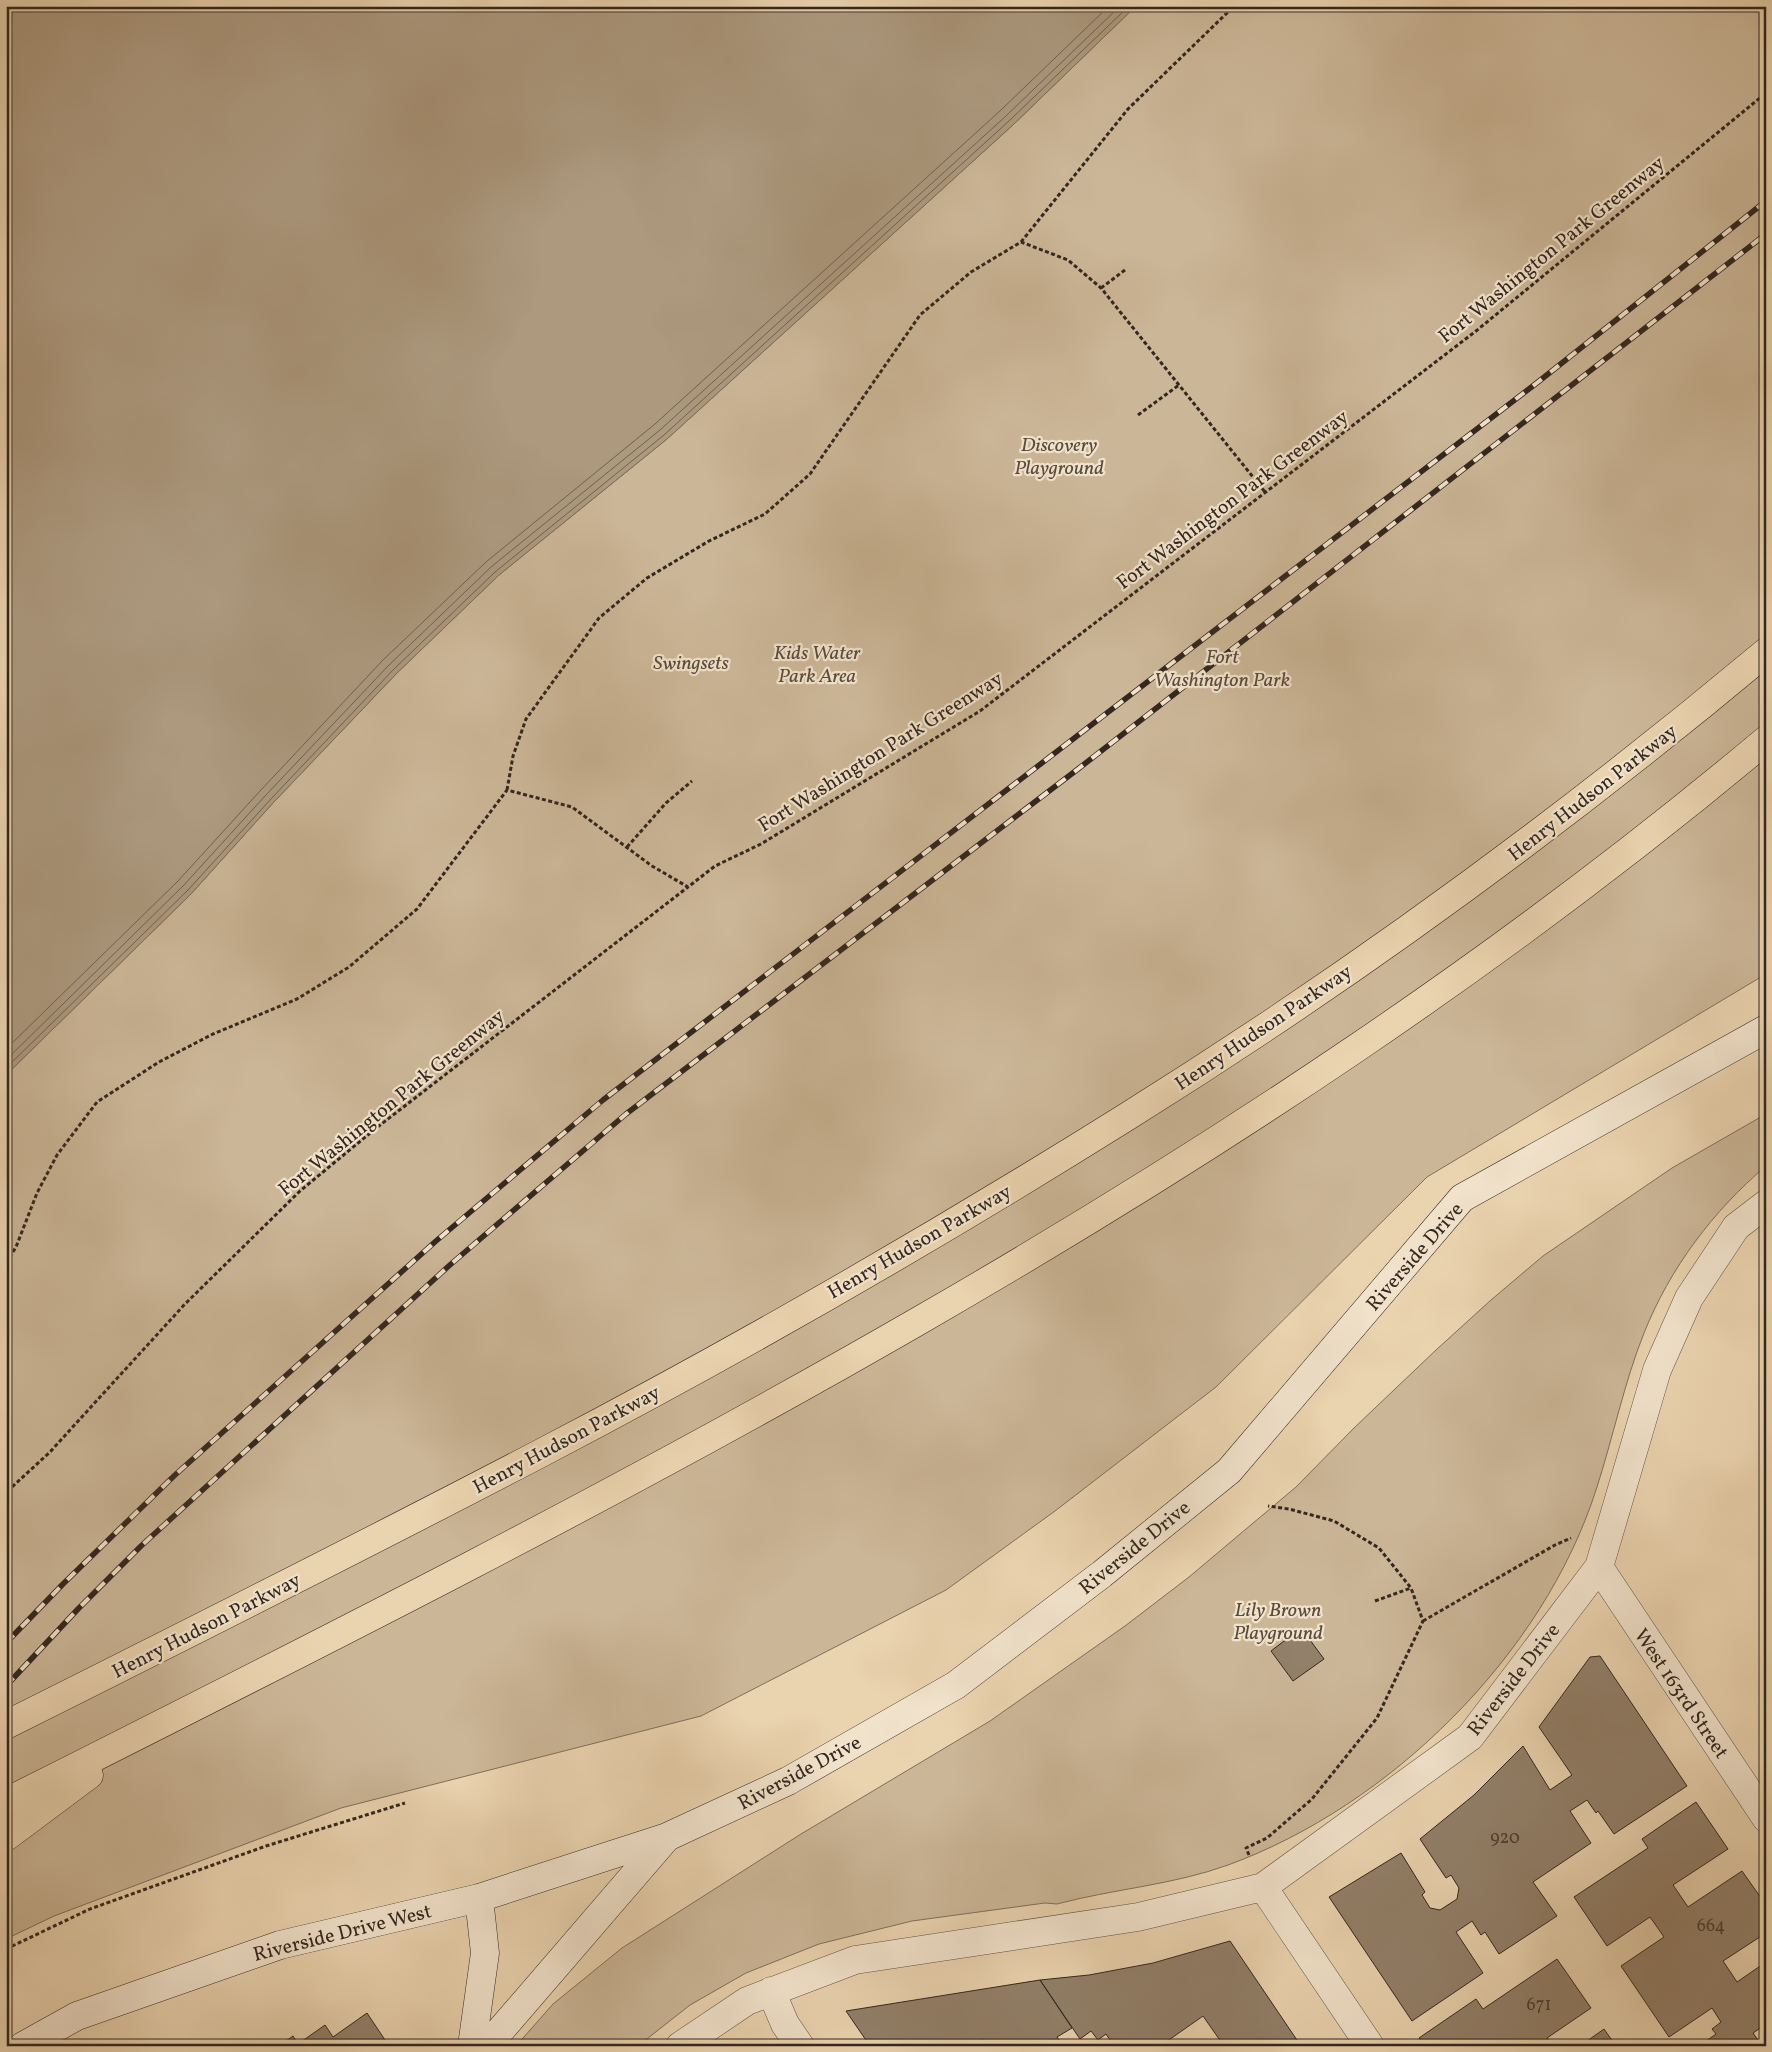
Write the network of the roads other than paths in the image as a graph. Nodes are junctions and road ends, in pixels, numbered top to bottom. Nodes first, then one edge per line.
1 (1766, 652) edge
2 (1766, 740) edge
3 (1766, 1029) edge
4 (1766, 1204) edge
5 (1599, 1567) junction
6 (6, 1725) edge
7 (145, 1732) junction
8 (6, 1802) edge
9 (1766, 1818) edge
10 (6, 1837) edge
11 (668, 1837) junction
12 (1263, 1887) junction
13 (479, 1898) junction
14 (771, 1991) junction
15 (23, 2046) edge
16 (472, 2046) edge
17 (487, 2046) edge
18 (680, 2046) edge
19 (800, 2046) edge
20 (1370, 2046) edge

1 - 6 highway, Henry Hudson Parkway
2 - 7 highway
3 - 11 main road, Riverside Drive
4 - 5 main road, Riverside Drive
5 - 9 main road, West 163rd Street
5 - 12 main road, Riverside Drive
7 - 8 highway
7 - 10 highway
11 - 13 main road, Riverside Drive West
11 - 17 main road, Riverside Drive
12 - 14 main road, Riverside Drive
12 - 20 main road
13 - 15 main road, Riverside Drive West
13 - 16 main road
14 - 18 main road, Riverside Drive
14 - 19 main road

